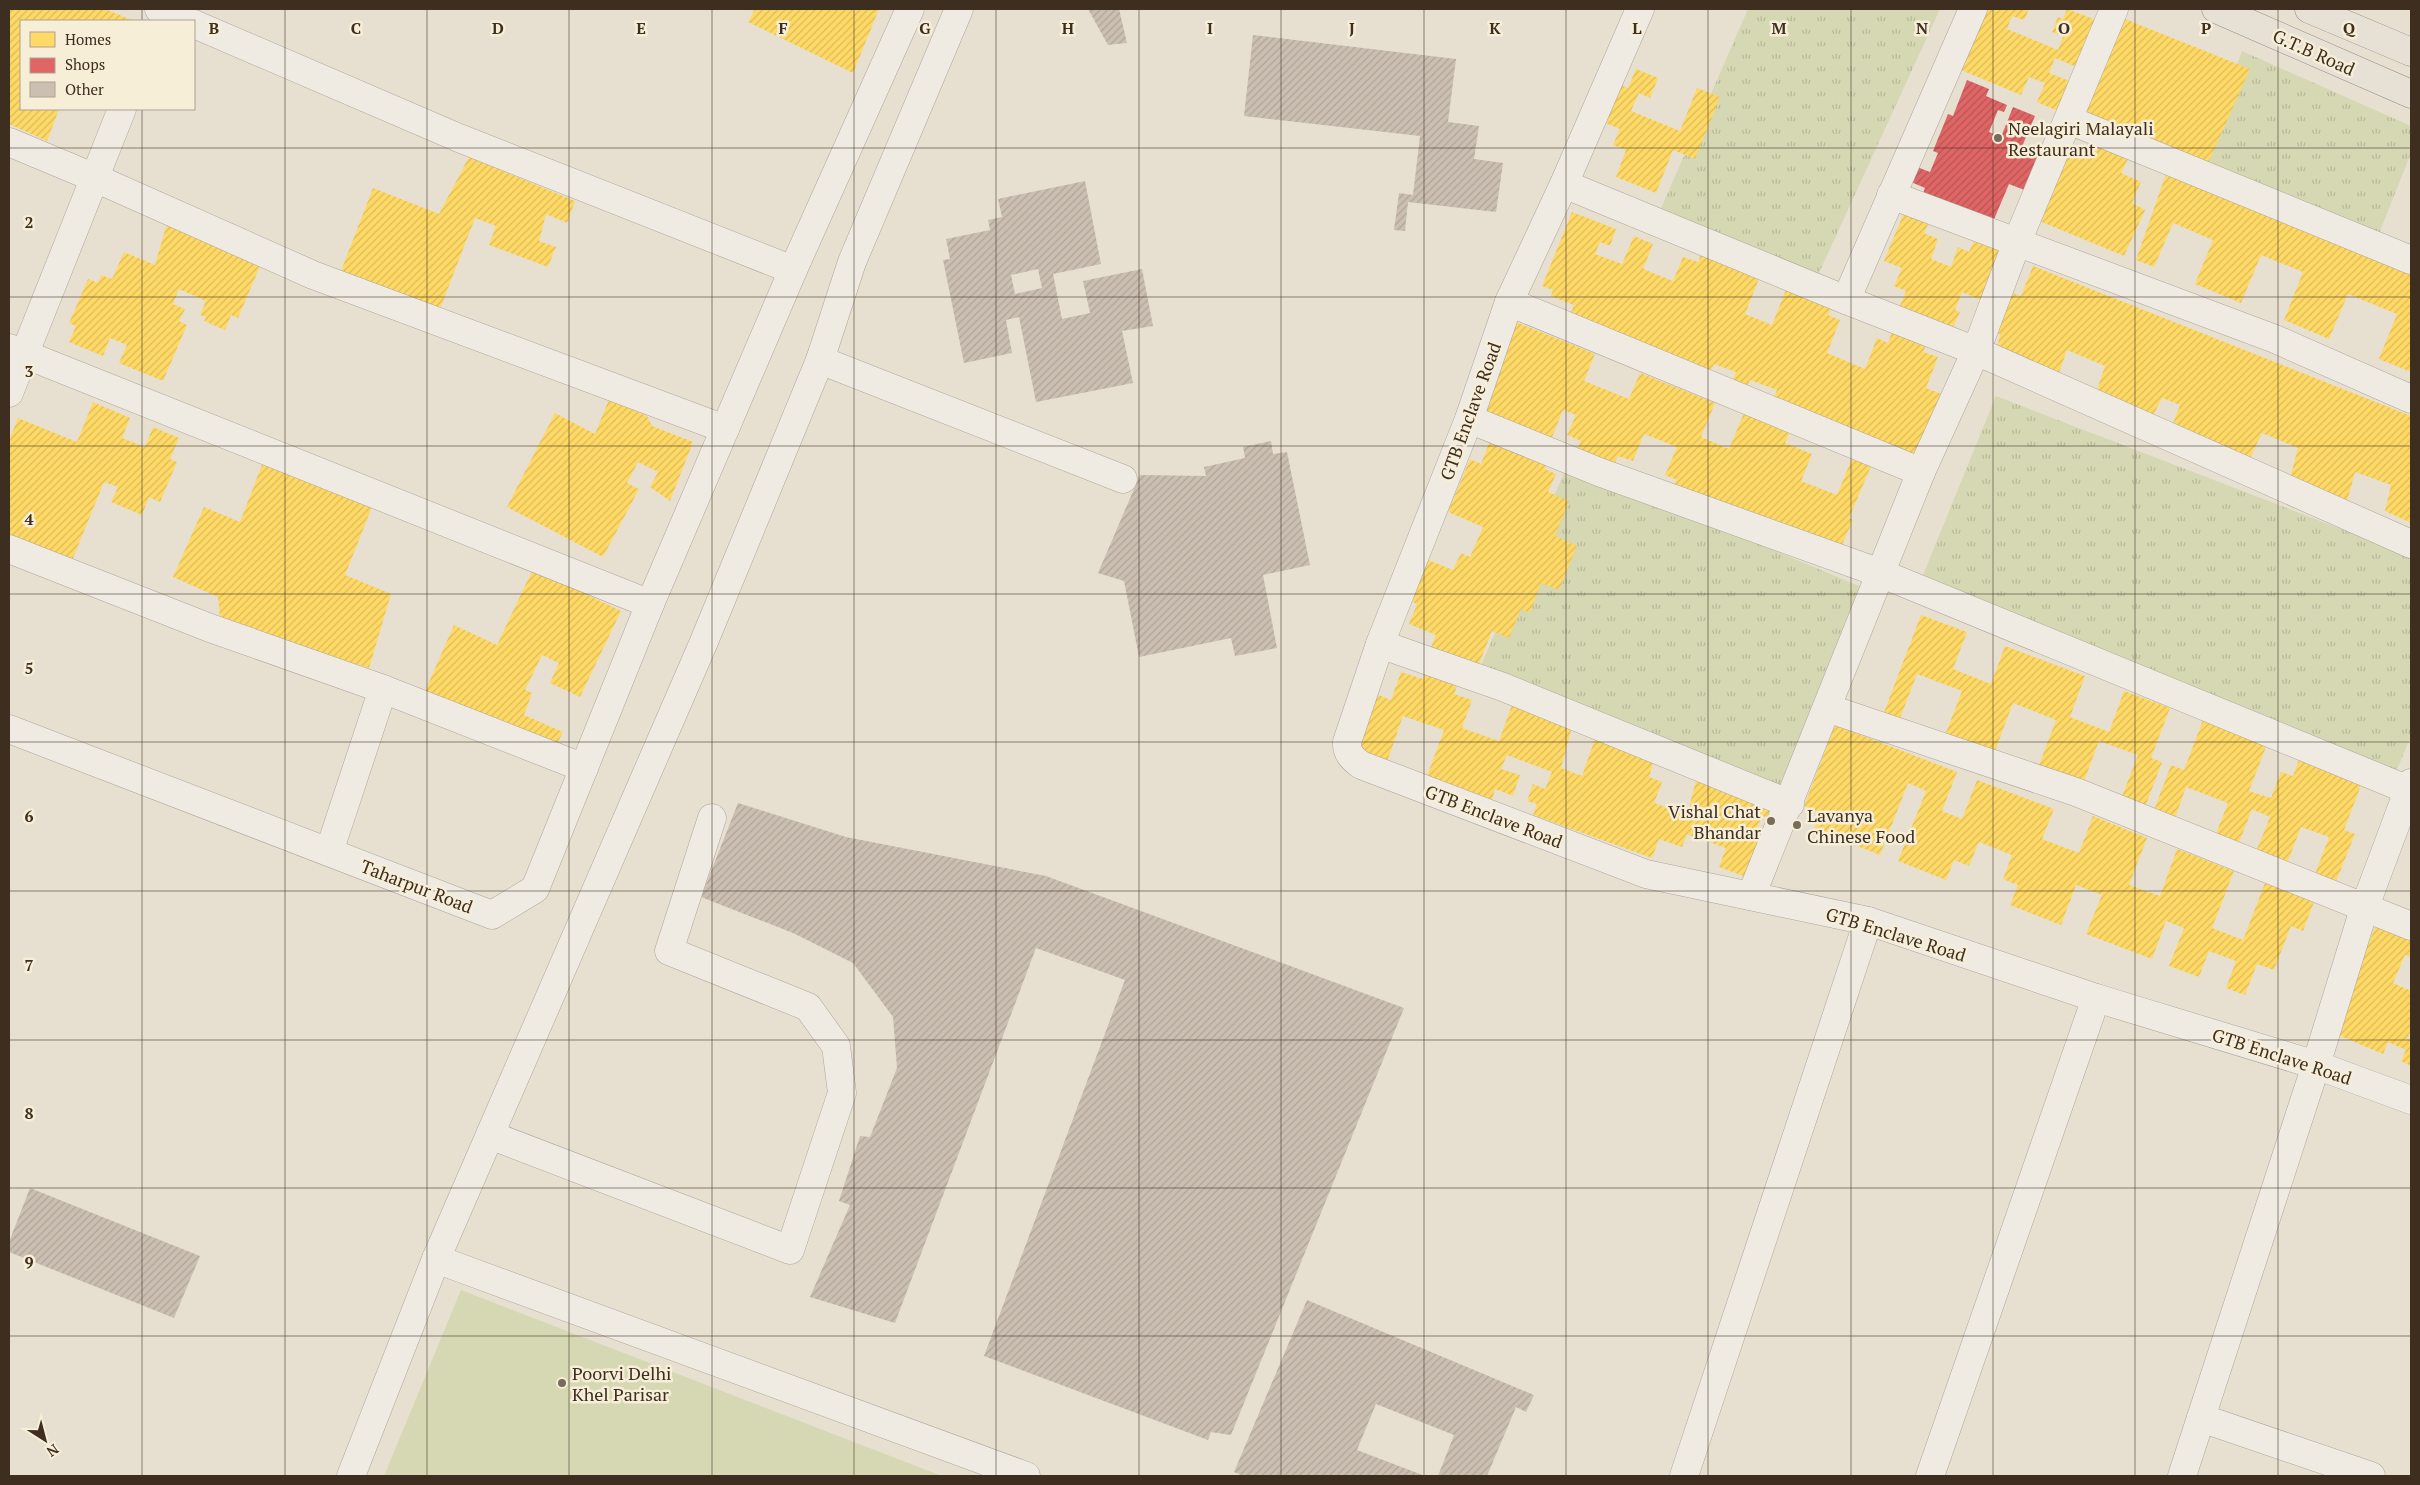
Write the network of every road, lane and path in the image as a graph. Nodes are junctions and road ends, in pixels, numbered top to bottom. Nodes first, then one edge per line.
1 (910, 9) edge
2 (959, 9) edge
3 (1640, 9) edge
4 (1973, 9) edge
5 (2114, 9) edge
6 (2216, 9) edge
7 (2309, 9) edge
8 (159, 12) edge
9 (185, 20) edge
10 (195, 24) edge
11 (2411, 52) edge
12 (2411, 94) edge
13 (122, 110) edge
14 (2069, 120) junction
15 (9, 142) edge
16 (95, 178) junction
17 (1564, 184) junction
18 (1891, 195) junction
19 (2017, 242) junction
20 (2411, 260) edge
21 (793, 270) junction
22 (1846, 300) junction
23 (1509, 302) junction
24 (16, 351) edge
25 (1976, 351) junction
26 (820, 360) junction
27 (9, 393) edge
28 (2411, 399) edge
29 (1469, 419) junction
30 (725, 429) junction
31 (1921, 472) junction
32 (1123, 479) dead end
33 (2411, 544) edge
34 (9, 549) edge
35 (1880, 573) junction
36 (650, 604) junction
37 (1380, 644) junction
38 (383, 690) junction
39 (1827, 708) junction
40 (9, 729) edge
41 (584, 768) junction
42 (2410, 788) edge
43 (1790, 804) junction
44 (712, 818) dead end
45 (330, 852) junction
46 (1752, 896) junction
47 (2364, 909) junction
48 (1868, 921) junction
49 (2411, 926) edge
50 (2096, 998) junction
51 (2316, 1065) junction
52 (2411, 1100) edge
53 (490, 1135) junction
54 (436, 1258) junction
55 (2201, 1418) junction
56 (351, 1476) edge
57 (1026, 1476) edge
58 (1684, 1476) edge
59 (1930, 1476) edge
60 (2182, 1476) edge
61 (2371, 1476) edge

1 - 21 street, Taharpur Road
2 - 26 street
3 - 17 street, GTB Enclave Road
4 - 18 street
5 - 14 street
6 - 12 main road, G.T.B Road
7 - 11 main road
8 - 9 street
10 - 21 street
13 - 16 street
14 - 19 street
14 - 20 street
15 - 16 street
16 - 24 street
16 - 30 street
17 - 22 street
17 - 23 street, GTB Enclave Road
18 - 19 street
18 - 22 street
19 - 25 street
19 - 28 street
21 - 30 street, Taharpur Road
22 - 25 street
23 - 29 street, GTB Enclave Road
23 - 31 street
24 - 27 street
24 - 36 street
25 - 31 street
25 - 33 street
26 - 32 street
26 - 53 street
29 - 35 street
29 - 37 street, GTB Enclave Road
30 - 36 street, Taharpur Road
31 - 35 street
34 - 38 street
35 - 39 street
35 - 42 street
36 - 41 street, Taharpur Road
37 - 43 street
37 - 46 street, GTB Enclave Road
38 - 41 street
38 - 45 street
39 - 43 street
39 - 47 street
40 - 45 street, Taharpur Road
41 - 45 street, Taharpur Road
42 - 47 street
43 - 46 street
44 - 53 street
46 - 48 street, GTB Enclave Road
47 - 49 street
47 - 51 street
48 - 50 street, GTB Enclave Road
48 - 58 street
50 - 51 street, GTB Enclave Road
50 - 59 street
51 - 52 street, GTB Enclave Road
51 - 55 street
53 - 54 street
54 - 56 street
54 - 57 street
55 - 60 street
55 - 61 street

